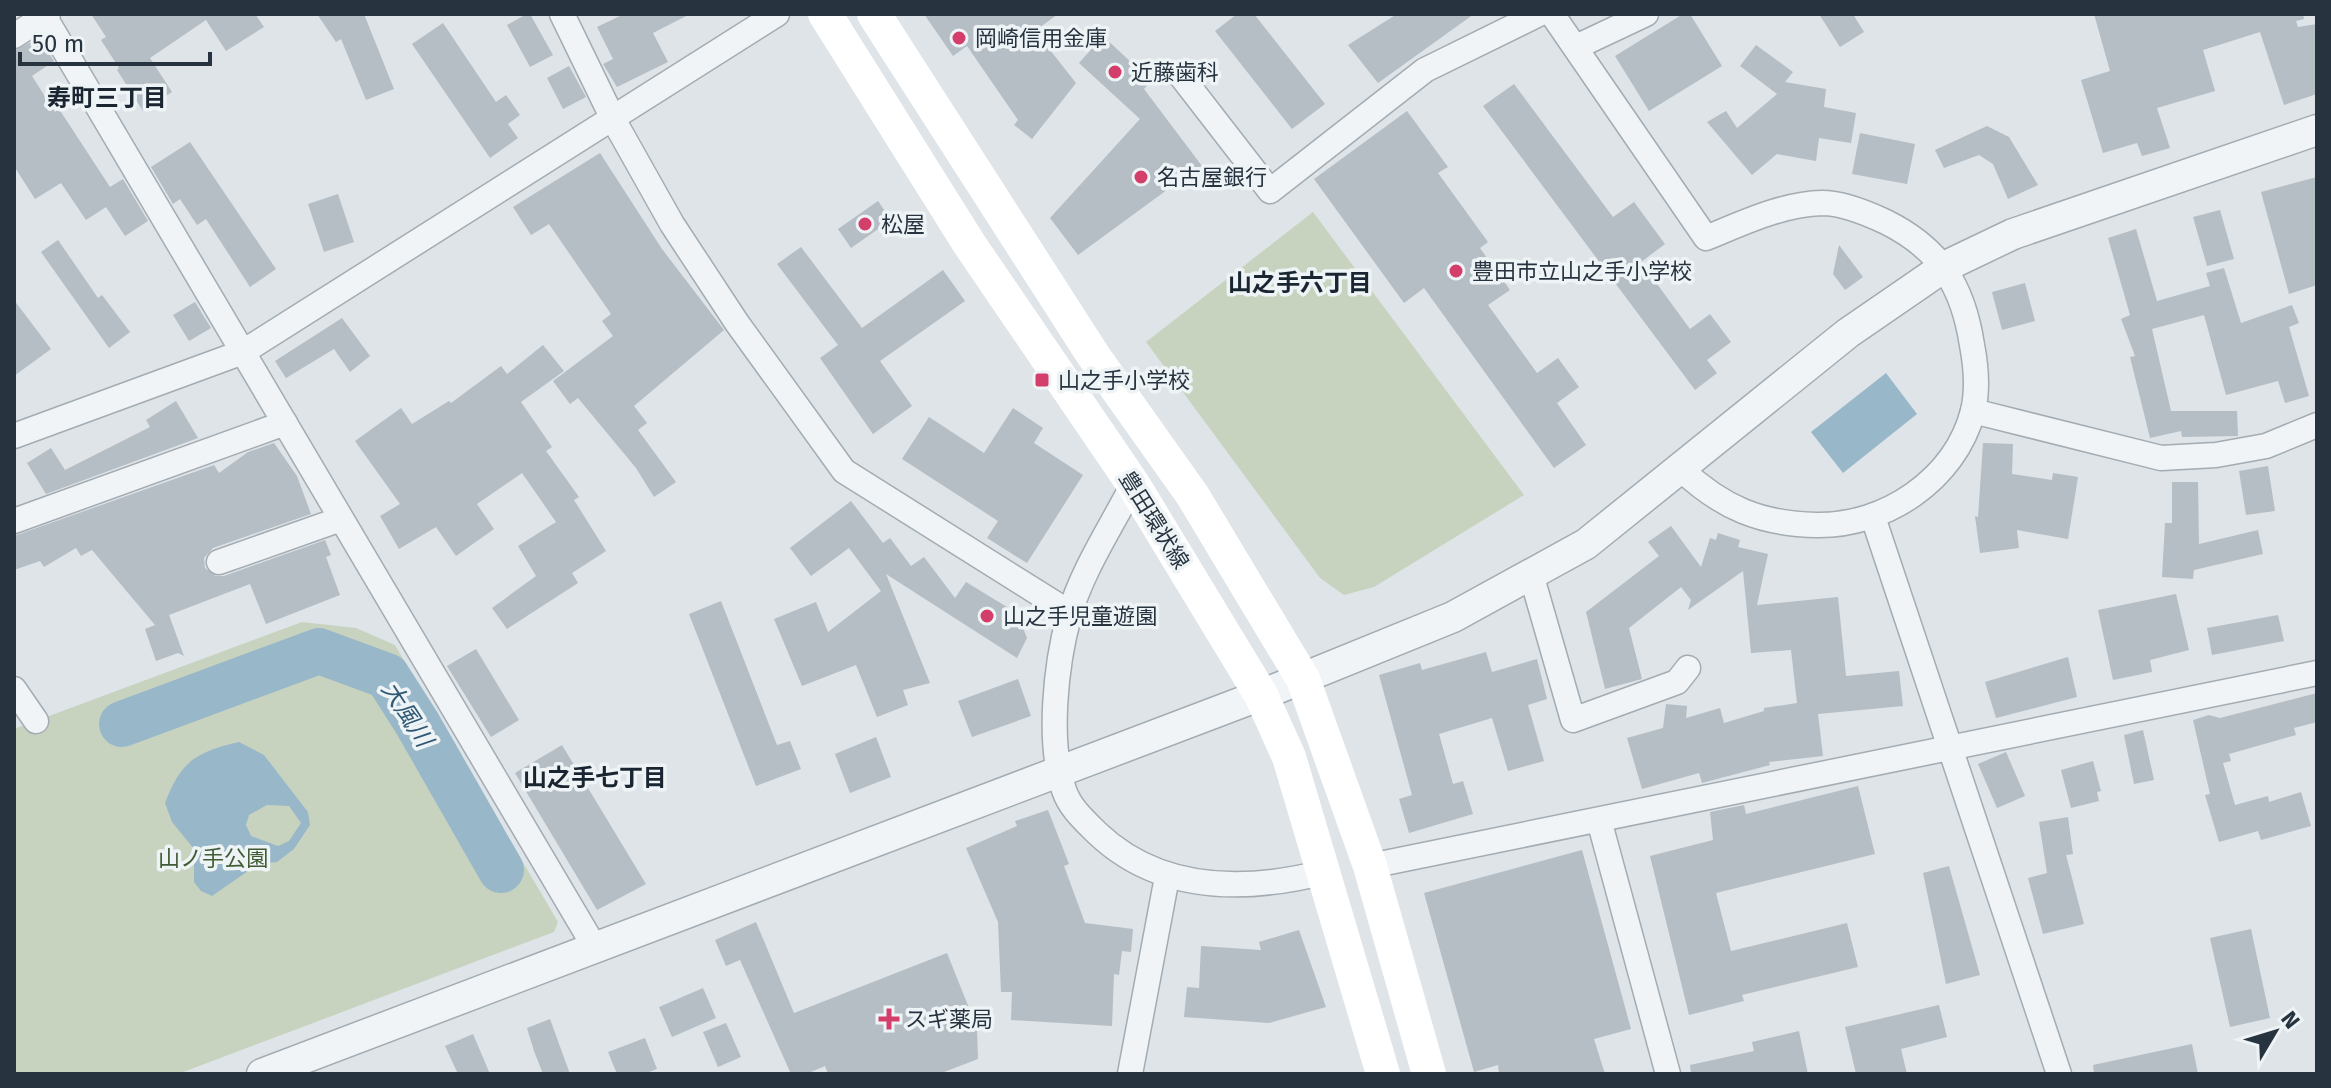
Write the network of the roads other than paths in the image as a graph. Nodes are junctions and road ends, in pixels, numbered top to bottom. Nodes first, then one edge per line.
1 (562, 14) edge
2 (777, 14) edge
3 (825, 14) edge
4 (874, 14) edge
5 (1539, 14) edge
6 (1552, 14) edge
7 (1646, 14) edge
8 (45, 15) edge
9 (14, 36) edge
10 (1576, 47) junction
11 (1181, 76) dead end
12 (613, 119) junction
13 (2317, 130) edge
14 (1944, 267) junction
15 (243, 352) junction
16 (1973, 411) junction
17 (285, 423) junction
18 (2317, 425) edge
19 (14, 436) edge
20 (1681, 469) junction
21 (1133, 484) junction
22 (1873, 517) junction
23 (341, 519) junction
24 (14, 521) edge
25 (219, 562) dead end
26 (1531, 574) junction
27 (1070, 613) junction
28 (1688, 668) dead end
29 (2317, 673) edge
30 (1303, 679) junction
31 (14, 689) edge
32 (1261, 695) junction
33 (36, 721) dead end
34 (1949, 746) junction
35 (1058, 770) junction
36 (1599, 820) junction
37 (1370, 866) junction
38 (1325, 872) junction
39 (1167, 877) junction
40 (594, 946) junction
41 (262, 1074) edge
42 (1130, 1074) edge
43 (1383, 1074) edge
44 (1429, 1074) edge
45 (1668, 1074) edge
46 (2059, 1074) edge

1 - 12 street
2 - 12 street
3 - 21 main road, 豊田環状線
4 - 30 main road, 豊田環状線
5 - 11 street
6 - 10 street
7 - 10 street
8 - 9 street
8 - 15 street
10 - 14 street
12 - 15 street
12 - 27 street
13 - 14 street
14 - 16 street
14 - 20 street
15 - 17 street
15 - 19 street
16 - 18 street
16 - 22 street
17 - 23 street
17 - 24 street
20 - 22 street
20 - 26 street
21 - 27 street
21 - 32 main road, 豊田環状線
22 - 34 street
23 - 25 street
23 - 40 street
26 - 28 street
26 - 30 street
27 - 35 street
29 - 34 street
30 - 32 street
30 - 37 main road, 豊田環状線
31 - 33 street
32 - 35 street
32 - 38 main road, 豊田環状線
34 - 36 street
34 - 46 street
35 - 39 street
35 - 40 street
36 - 37 street
36 - 45 street
37 - 44 main road, 豊田環状線
38 - 39 street
38 - 43 main road, 豊田環状線
39 - 42 street
40 - 41 street

